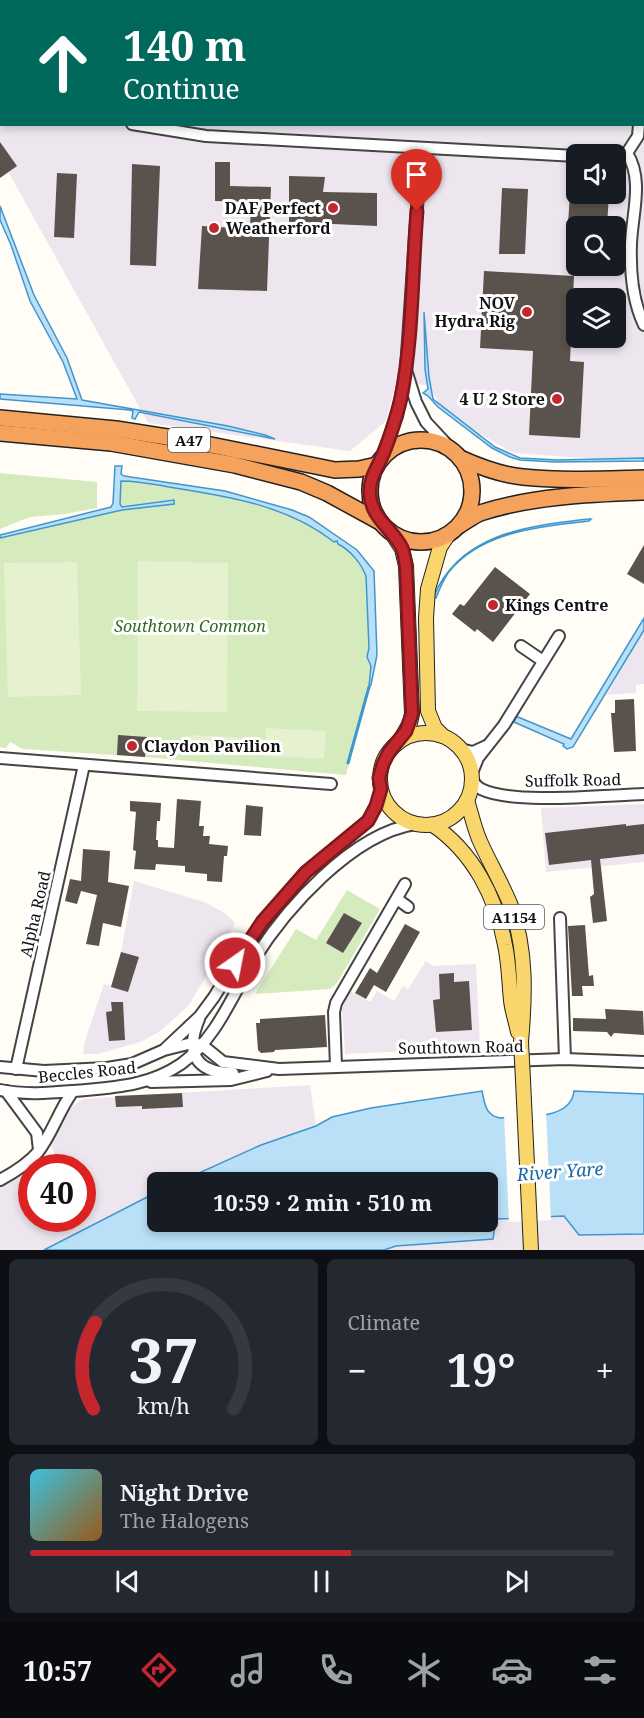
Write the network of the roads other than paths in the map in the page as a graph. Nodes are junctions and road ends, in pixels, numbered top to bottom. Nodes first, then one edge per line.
1 (152, 126) edge
2 (639, 126) edge
3 (173, 128) edge
4 (421, 148) junction
5 (627, 153) joint
6 (566, 155) edge
7 (639, 219) edge
8 (644, 325) edge
9 (406, 370) junction
10 (0, 418) edge
11 (0, 433) edge
12 (456, 454) junction
13 (379, 462) junction
14 (644, 478) edge
15 (644, 492) edge
16 (385, 527) junction
17 (452, 531) junction
18 (559, 636) dead end
19 (521, 646) dead end
20 (543, 661) junction
21 (443, 736) junction
22 (399, 742) junction
23 (489, 745) junction
24 (460, 748) junction
25 (0, 758) edge
26 (84, 765) junction
27 (472, 776) junction
28 (332, 784) dead end
29 (381, 789) junction
30 (644, 794) edge
31 (467, 800) junction
32 (415, 824) junction
33 (433, 825) junction
34 (405, 884) dead end
35 (397, 899) junction
36 (408, 907) dead end
37 (560, 920) dead end
38 (200, 1016) junction
39 (521, 1042) junction
40 (196, 1047) junction
41 (164, 1050) junction
42 (565, 1059) junction
43 (644, 1062) edge
44 (336, 1066) junction
45 (0, 1067) edge
46 (16, 1069) junction
47 (279, 1069) junction
48 (257, 1074) junction
49 (143, 1082) junction
50 (3, 1091) edge
51 (73, 1091) junction
52 (39, 1150) junction
53 (0, 1180) edge
54 (531, 1238) edge

1 - 3 street
2 - 5 street
3 - 4 street
4 - 6 street
4 - 9 street
5 - 7 street
7 - 8 street
9 - 12 street
9 - 13 street
10 - 13 highway, A47
11 - 16 highway, A47
12 - 13 highway
12 - 14 highway
12 - 17 highway
13 - 16 highway
15 - 17 highway
16 - 17 highway
16 - 22 main road
17 - 21 main road
18 - 20 street
19 - 20 street
20 - 23 street
21 - 22 main road
21 - 24 main road
22 - 29 main road
23 - 24 street
23 - 27 street
24 - 27 main road
25 - 26 street
26 - 28 street
26 - 46 street, Alpha Road
27 - 30 street, Suffolk Road
27 - 31 main road, A1154
29 - 32 main road
29 - 38 street
31 - 33 main road
31 - 39 main road, A1154
32 - 33 main road
32 - 40 street
33 - 39 main road, A1154
34 - 35 street
35 - 36 street
35 - 44 street
37 - 42 street
38 - 40 street
38 - 41 street
39 - 54 main road, A1154, bridge
40 - 41 street
40 - 47 street, Southtown Road
40 - 48 street
40 - 49 street, Beccles Road
41 - 46 street, Beccles Road
42 - 43 street, Southtown Road
42 - 44 street, Southtown Road
44 - 47 street, Southtown Road
45 - 46 street, Beccles Road
47 - 48 street, Southtown Road
48 - 49 street, Southtown Road
49 - 51 street, Beccles Road
50 - 51 street, Beccles Road
50 - 52 street
51 - 52 street
52 - 53 street

